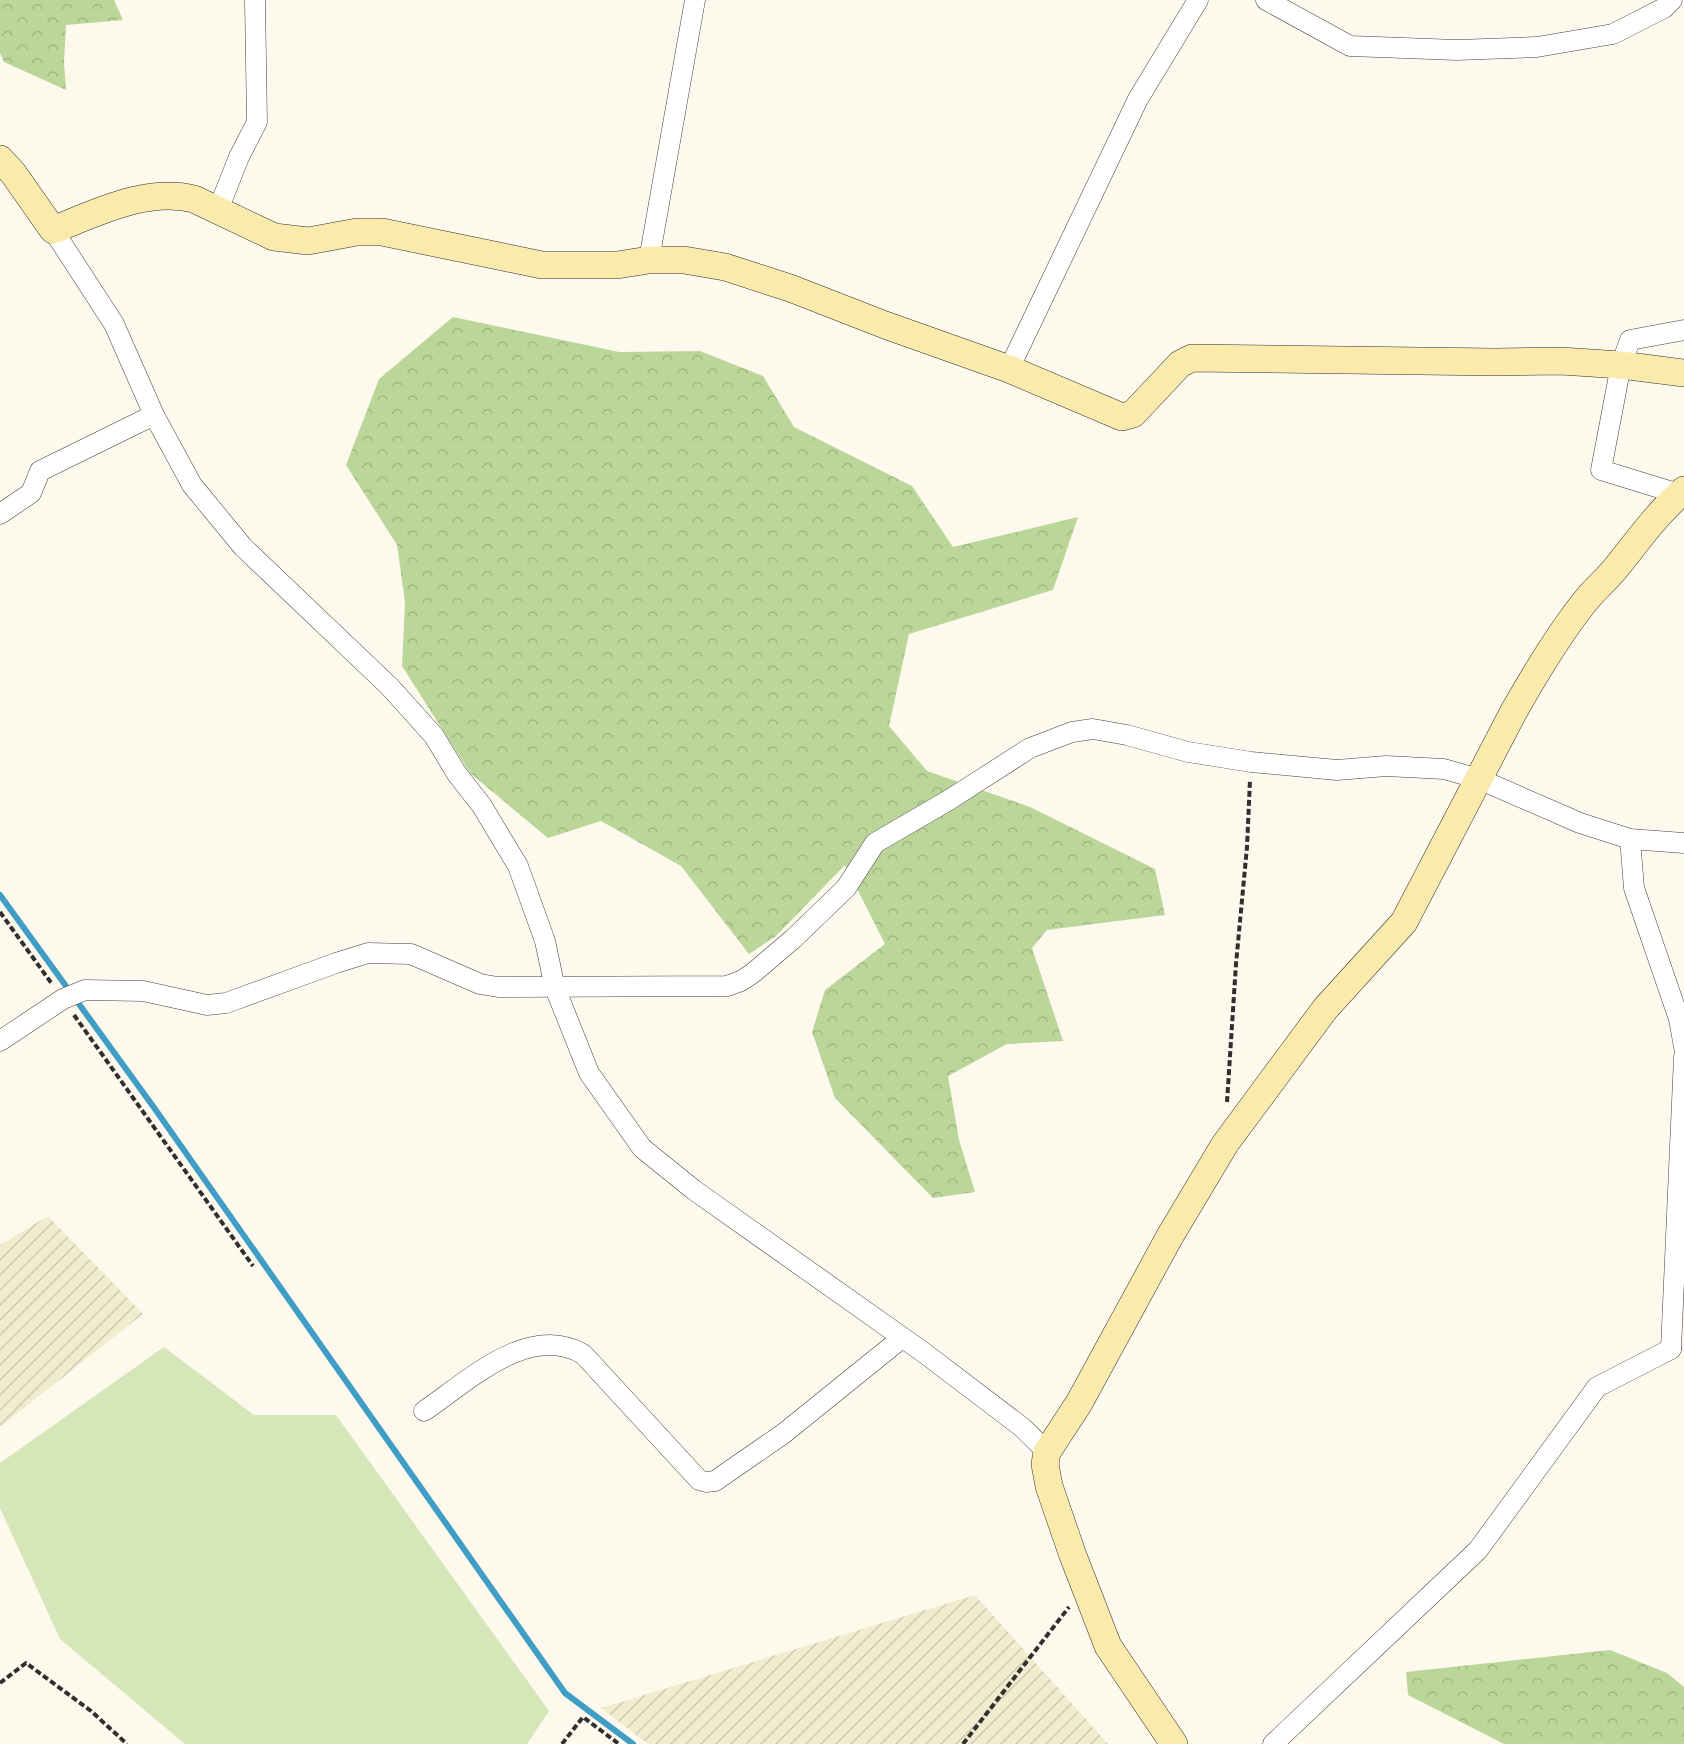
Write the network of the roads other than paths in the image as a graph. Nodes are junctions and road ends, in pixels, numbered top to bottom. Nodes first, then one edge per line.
1 (255, 0) edge
2 (694, 0) edge
3 (1198, 0) edge
4 (1266, 0) edge
5 (1672, 0) edge
6 (0, 159) edge
7 (218, 210) junction
8 (53, 230) junction
9 (649, 260) junction
10 (1684, 330) edge
11 (1621, 364) junction
12 (1009, 369) junction
13 (1684, 373) edge
14 (154, 415) junction
15 (1682, 492) edge
16 (0, 514) edge
17 (1479, 779) junction
18 (1630, 839) junction
19 (1684, 843) edge
20 (555, 988) junction
21 (0, 1041) edge
22 (1684, 1047) edge
23 (1684, 1057) edge
24 (902, 1338) junction
25 (1678, 1352) edge
26 (424, 1411) dead end
27 (1047, 1452) junction
28 (1174, 1744) edge
29 (1273, 1744) edge

1 - 7 street
2 - 9 street
3 - 12 street
4 - 5 street
6 - 8 street
7 - 8 street
7 - 9 street
8 - 14 street
9 - 12 street
10 - 11 street
11 - 12 street
11 - 13 street
11 - 15 street
14 - 16 street
14 - 20 street
15 - 17 street
17 - 18 street
17 - 20 street
17 - 27 street
18 - 19 street
18 - 22 street
20 - 21 street
20 - 24 street
23 - 25 street
24 - 26 street
24 - 27 street
25 - 29 street
27 - 28 street

